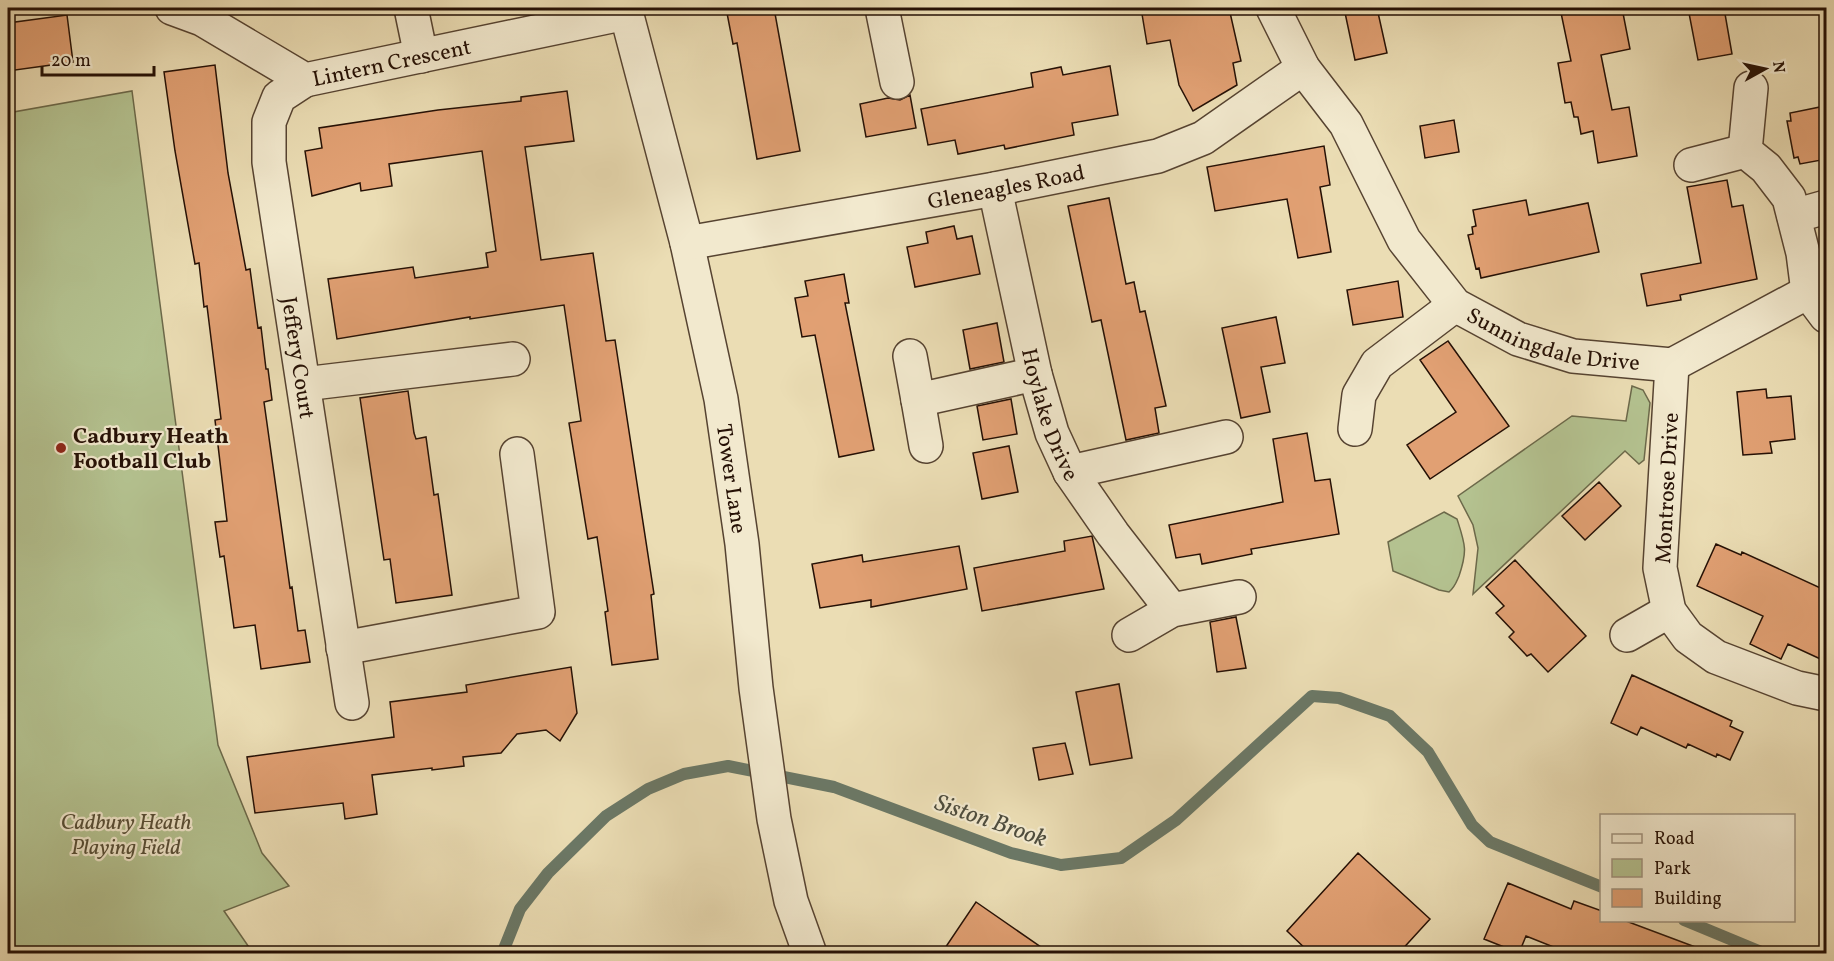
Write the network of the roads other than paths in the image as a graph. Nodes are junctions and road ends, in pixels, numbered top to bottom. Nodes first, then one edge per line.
1 (172, 8) edge
2 (411, 8) edge
3 (882, 8) edge
4 (1273, 8) edge
5 (625, 10) edge
6 (421, 56) junction
7 (1303, 68) junction
8 (305, 80) junction
9 (897, 82) dead end
10 (1750, 88) dead end
11 (1745, 151) junction
12 (1691, 165) dead end
13 (994, 189) junction
14 (1827, 207) edge
15 (1794, 216) junction
16 (687, 243) junction
17 (1817, 304) edge
18 (1455, 305) junction
19 (910, 356) dead end
20 (513, 359) dead end
21 (1672, 365) junction
22 (1035, 374) junction
23 (304, 384) junction
24 (918, 400) junction
25 (1355, 429) dead end
26 (1226, 437) dead end
27 (926, 446) dead end
28 (517, 454) dead end
29 (1071, 472) junction
30 (1239, 597) dead end
31 (1172, 610) junction
32 (1670, 610) junction
33 (1129, 635) dead end
34 (1627, 635) dead end
35 (343, 648) junction
36 (1827, 694) edge
37 (352, 703) dead end
38 (810, 954) edge

1 - 8 street, Lintern Crescent
2 - 6 street
3 - 9 street
4 - 7 street, Sunningdale Drive
5 - 6 street, Lintern Crescent
5 - 16 street, Tower Lane
6 - 8 street, Lintern Crescent
7 - 13 street, Gleneagles Road
7 - 18 street, Sunningdale Drive
8 - 23 street, Jeffery Court
10 - 11 street
11 - 12 street
11 - 15 street
13 - 16 street, Gleneagles Road
13 - 22 street, Hoylake Drive
14 - 15 street
15 - 17 street
16 - 38 street, Tower Lane
17 - 21 street, Sunningdale Drive
18 - 21 street, Sunningdale Drive
18 - 25 street
19 - 24 street
20 - 23 street
21 - 32 street, Montrose Drive
22 - 24 street
22 - 29 street, Hoylake Drive
23 - 35 street, Jeffery Court
24 - 27 street
26 - 29 street
28 - 35 street
29 - 31 street, Hoylake Drive
30 - 31 street
31 - 33 street
32 - 34 street
32 - 36 street, Montrose Drive
35 - 37 street, Jeffery Court

